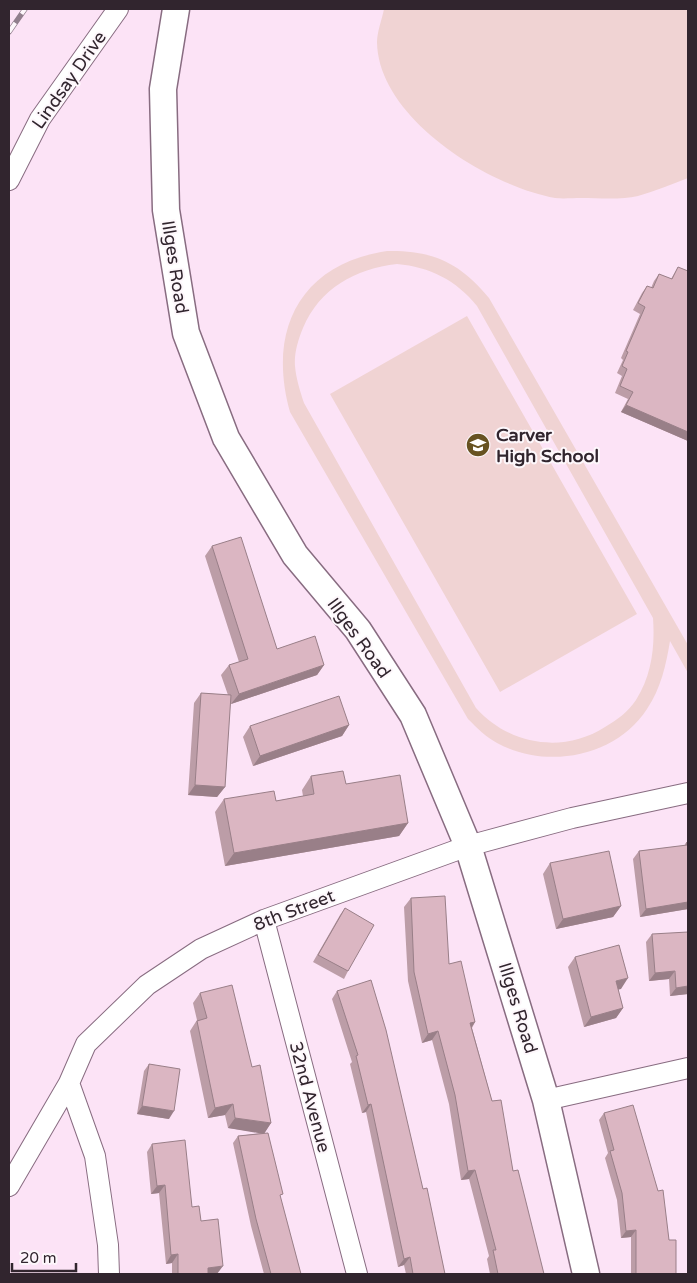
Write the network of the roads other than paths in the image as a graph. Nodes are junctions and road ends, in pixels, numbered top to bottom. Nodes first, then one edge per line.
1 (118, 9) edge
2 (176, 9) edge
3 (9, 180) edge
4 (688, 793) edge
5 (468, 846) junction
6 (264, 920) junction
7 (688, 1068) edge
8 (70, 1083) junction
9 (546, 1100) junction
10 (9, 1186) edge
11 (109, 1274) edge
12 (357, 1274) edge
13 (586, 1274) edge

1 - 3 street, Lindsay Drive
2 - 5 street, Illges Road
4 - 5 street, 8th Street
5 - 6 street, 8th Street
5 - 9 street, Illges Road
6 - 8 street, 8th Street
6 - 12 street, 32nd Avenue
7 - 9 street
8 - 10 street, 8th Street
8 - 11 street
9 - 13 street, Illges Road

